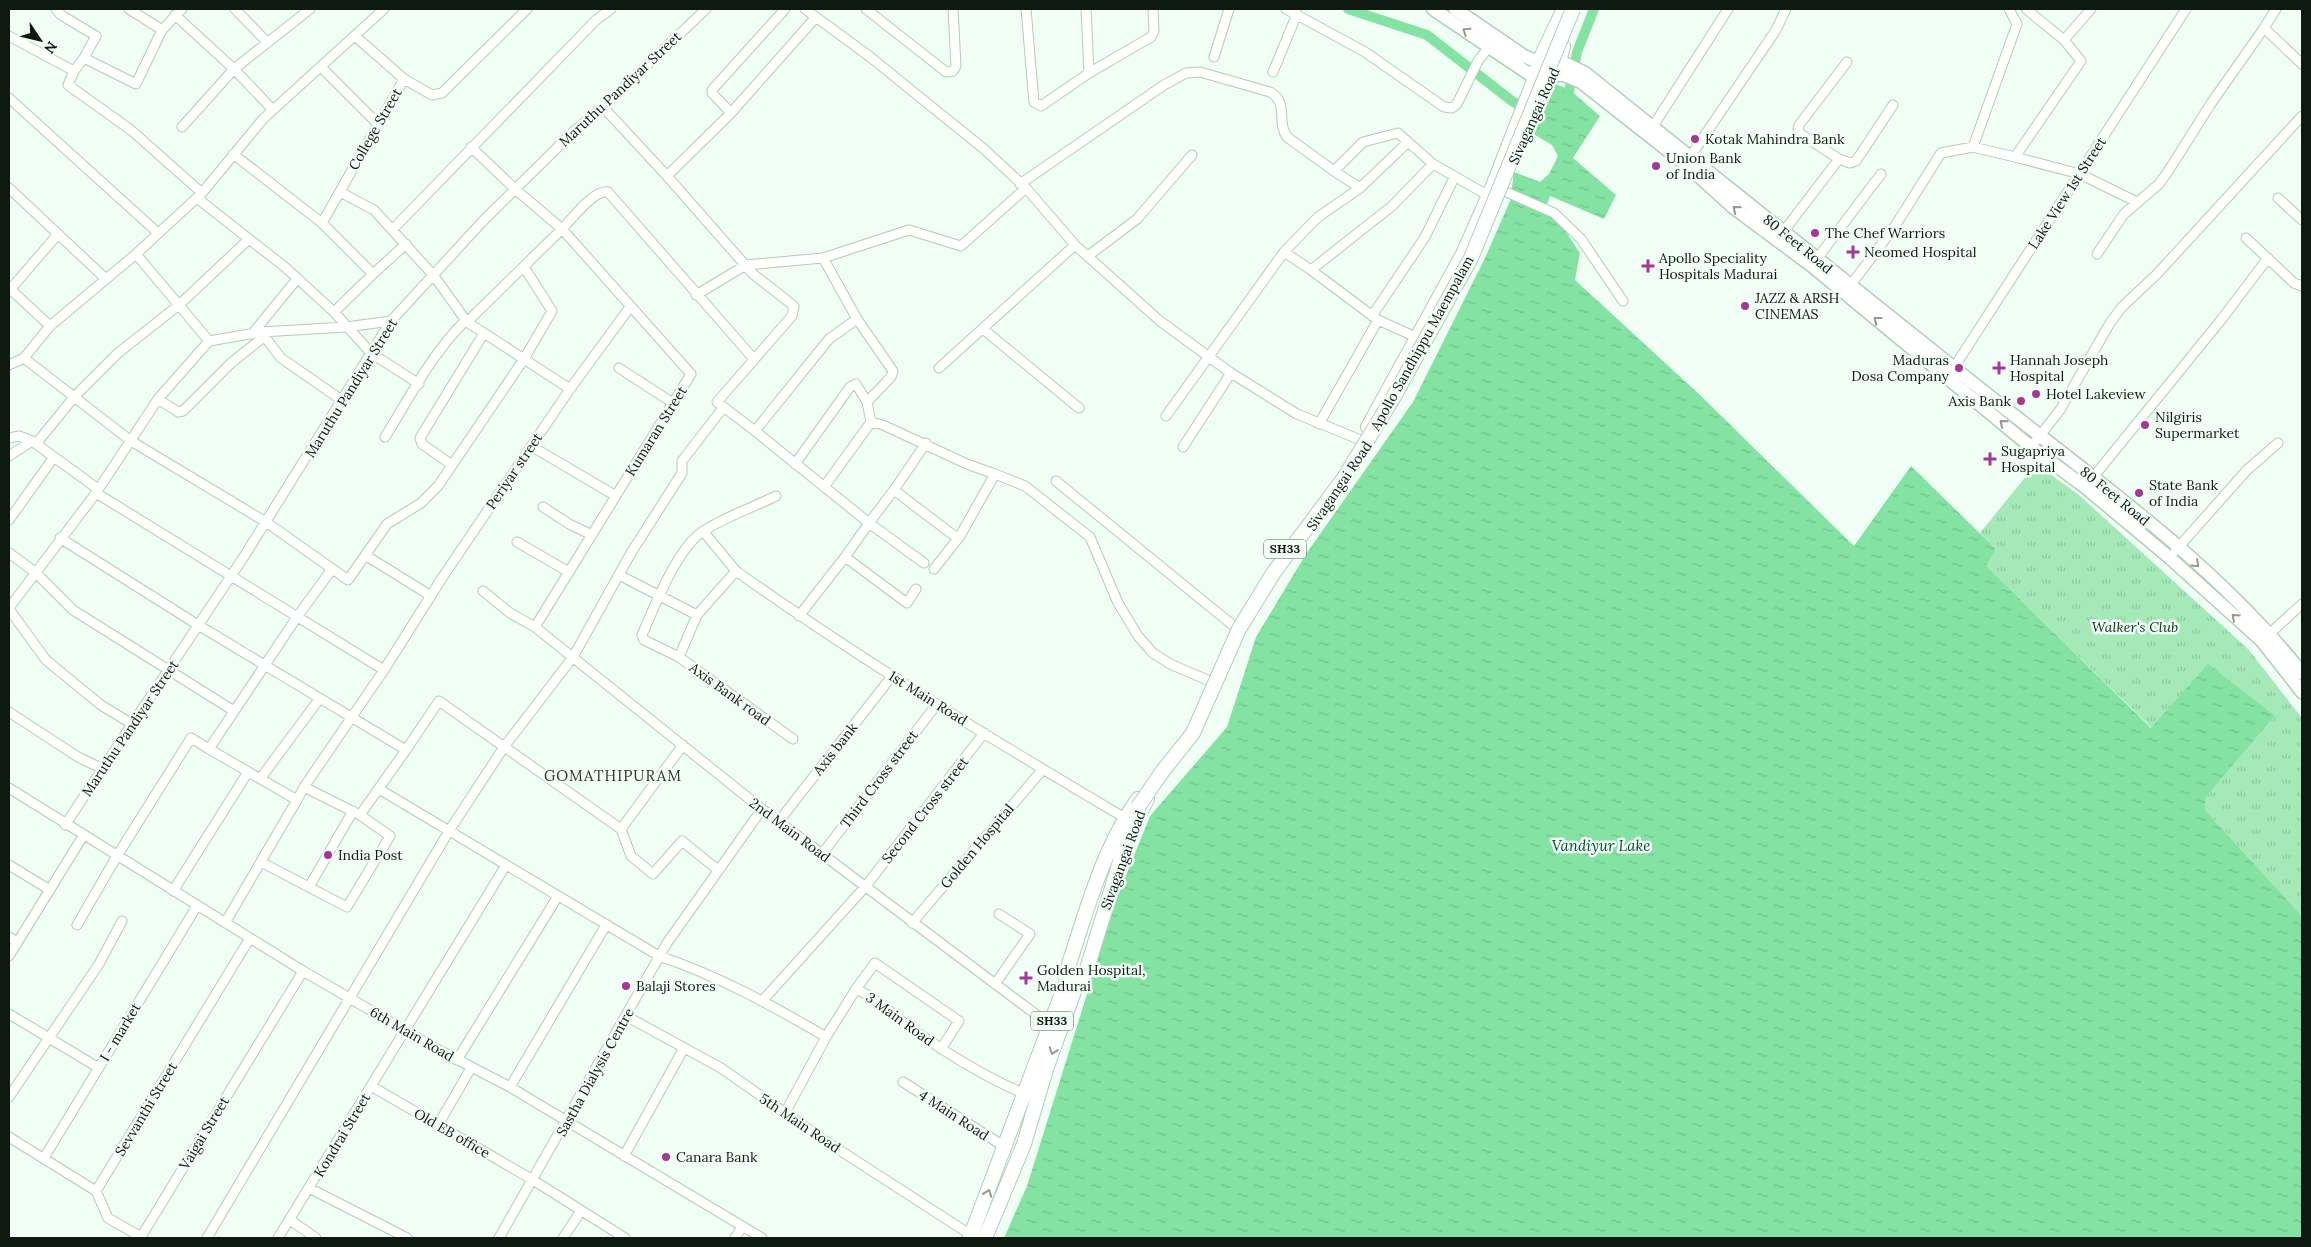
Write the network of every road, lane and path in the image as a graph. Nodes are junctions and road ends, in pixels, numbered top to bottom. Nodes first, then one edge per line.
1 (56, 9) edge
2 (130, 9) edge
3 (235, 9) edge
4 (310, 9) edge
5 (384, 9) edge
6 (527, 9) edge
7 (611, 9) edge
8 (706, 9) edge
9 (784, 9) edge
10 (805, 9) edge
11 (866, 9) edge
12 (953, 9) edge
13 (1026, 9) edge
14 (1086, 9) edge
15 (1153, 9) edge
16 (1228, 9) edge
17 (1286, 9) edge
18 (1433, 9) edge
19 (1455, 9) edge
20 (1566, 9) edge
21 (1573, 9) edge
22 (1578, 9) edge
23 (1728, 9) edge
24 (1786, 9) edge
25 (2009, 9) edge
26 (2025, 9) edge
27 (2091, 9) edge
28 (2186, 9) edge
29 (2276, 9) edge
30 (178, 12) edge
31 (1297, 14) junction
32 (816, 17) junction
33 (2017, 24) junction
34 (2264, 28) junction
35 (162, 30) junction
36 (9, 36) edge
37 (356, 36) junction
38 (2064, 40) junction
39 (267, 42) junction
40 (1490, 47) junction
41 (1214, 56) dead end
42 (84, 58) junction
43 (1542, 60) junction
44 (1847, 62) dead end
45 (2302, 64) edge
46 (1564, 66) junction
47 (321, 67) junction
48 (234, 69) junction
49 (74, 71) junction
50 (1273, 72) dead end
51 (1089, 73) junction
52 (404, 78) junction
53 (1537, 88) junction
54 (9, 98) edge
55 (1892, 104) dead end
56 (603, 107) junction
57 (273, 110) junction
58 (731, 113) junction
59 (2302, 116) edge
60 (378, 124) junction
61 (182, 127) dead end
62 (1650, 132) junction
63 (1408, 142) junction
64 (1973, 146) junction
65 (471, 147) junction
66 (233, 154) junction
67 (1192, 155) dead end
68 (2015, 157) junction
69 (1839, 159) junction
70 (1688, 161) junction
71 (1433, 164) junction
72 (1334, 171) junction
73 (1881, 174) dead end
74 (2080, 174) junction
75 (667, 176) junction
76 (1454, 178) junction
77 (1023, 186) junction
78 (9, 188) edge
79 (1360, 188) junction
80 (515, 190) junction
81 (1495, 190) junction
82 (340, 192) junction
83 (199, 196) junction
84 (2278, 198) dead end
85 (2137, 202) junction
86 (2302, 220) edge
87 (322, 223) junction
88 (562, 229) junction
89 (392, 230) junction
90 (158, 233) junction
91 (58, 234) junction
92 (1780, 236) junction
93 (2246, 238) dead end
94 (248, 239) junction
95 (406, 244) junction
96 (1075, 245) junction
97 (1284, 252) junction
98 (136, 254) junction
99 (2097, 254) dead end
100 (1088, 256) junction
101 (822, 258) junction
102 (2268, 258) junction
103 (1814, 262) junction
104 (746, 266) junction
105 (524, 267) junction
106 (1311, 270) junction
107 (373, 274) junction
108 (434, 276) junction
109 (106, 279) junction
110 (297, 279) junction
111 (2302, 286) edge
112 (9, 290) edge
113 (1847, 290) junction
114 (696, 295) junction
115 (1623, 301) dead end
116 (179, 305) junction
117 (630, 307) junction
118 (334, 312) junction
119 (1375, 318) junction
120 (857, 320) junction
121 (391, 321) junction
122 (466, 321) junction
123 (50, 326) junction
124 (346, 327) junction
125 (983, 329) junction
126 (484, 333) junction
127 (252, 334) junction
128 (263, 334) junction
129 (1418, 338) junction
130 (209, 341) junction
131 (371, 353) junction
132 (1209, 357) junction
133 (24, 358) junction
134 (752, 358) junction
135 (524, 359) junction
136 (9, 366) edge
137 (619, 368) dead end
138 (939, 368) dead end
139 (1951, 372) junction
140 (1231, 373) junction
141 (419, 384) junction
142 (570, 388) junction
143 (74, 396) junction
144 (158, 399) junction
145 (343, 402) junction
146 (866, 402) junction
147 (673, 403) junction
148 (723, 408) junction
149 (1079, 408) dead end
150 (1166, 416) dead end
151 (871, 422) junction
152 (1319, 424) junction
153 (755, 430) junction
154 (2041, 436) junction
155 (9, 438) edge
156 (385, 438) dead end
157 (131, 441) junction
158 (1364, 441) junction
159 (34, 443) junction
160 (926, 443) junction
161 (2278, 443) dead end
162 (531, 446) junction
163 (1183, 447) dead end
164 (2031, 447) junction
165 (9, 456) edge
166 (54, 457) junction
167 (795, 464) junction
168 (452, 465) junction
169 (995, 474) junction
170 (1056, 481) dead end
171 (2089, 482) junction
172 (824, 487) junction
173 (894, 490) junction
174 (97, 491) junction
175 (616, 496) junction
176 (776, 496) dead end
177 (543, 507) dead end
178 (9, 520) edge
179 (266, 522) junction
180 (869, 522) junction
181 (703, 531) junction
182 (592, 535) junction
183 (960, 536) junction
184 (60, 538) junction
185 (517, 542) dead end
186 (2178, 548) junction
187 (9, 553) edge
188 (365, 555) junction
189 (845, 557) junction
190 (2170, 558) junction
191 (924, 563) dead end
192 (332, 569) junction
193 (934, 569) dead end
194 (736, 571) junction
195 (35, 572) junction
196 (569, 572) junction
197 (619, 575) junction
198 (231, 576) junction
199 (916, 590) dead end
200 (482, 591) dead end
201 (431, 596) junction
202 (659, 596) junction
203 (2302, 604) edge
204 (9, 608) edge
205 (697, 615) junction
206 (297, 616) junction
207 (799, 616) junction
208 (198, 625) junction
209 (535, 627) junction
210 (1235, 627) junction
211 (2266, 637) junction
212 (573, 657) junction
213 (679, 657) junction
214 (265, 665) junction
215 (384, 670) junction
216 (168, 671) junction
217 (2302, 674) edge
218 (892, 676) junction
219 (1210, 681) junction
220 (2302, 692) edge
221 (320, 698) junction
222 (936, 704) junction
223 (234, 711) junction
224 (9, 712) edge
225 (351, 717) junction
226 (132, 724) junction
227 (984, 733) junction
228 (793, 739) dead end
229 (682, 745) junction
230 (504, 747) junction
231 (209, 749) junction
232 (406, 750) junction
233 (102, 769) junction
234 (1043, 770) junction
235 (248, 772) junction
236 (260, 779) junction
237 (304, 787) junction
238 (9, 788) edge
239 (379, 789) junction
240 (297, 800) junction
241 (1137, 806) junction
242 (762, 809) junction
243 (357, 813) junction
244 (1126, 818) junction
245 (778, 821) junction
246 (65, 825) junction
247 (621, 829) junction
248 (449, 831) junction
249 (83, 836) junction
250 (822, 854) junction
251 (117, 856) junction
252 (261, 862) junction
253 (9, 865) edge
254 (506, 865) junction
255 (718, 870) junction
256 (309, 887) junction
257 (865, 887) junction
258 (50, 890) junction
259 (173, 891) junction
260 (558, 896) junction
261 (197, 906) junction
262 (999, 914) dead end
263 (122, 921) dead end
264 (225, 923) junction
265 (912, 923) junction
266 (606, 924) junction
267 (77, 925) dead end
268 (9, 937) edge
269 (250, 938) junction
270 (17, 942) junction
271 (9, 956) edge
272 (659, 956) junction
273 (303, 971) junction
274 (1072, 982) junction
275 (995, 984) junction
276 (856, 989) junction
277 (349, 998) junction
278 (763, 1000) junction
279 (9, 1014) edge
280 (626, 1016) junction
281 (1050, 1025) junction
282 (405, 1031) junction
283 (826, 1038) junction
284 (49, 1039) junction
285 (684, 1048) junction
286 (941, 1049) junction
287 (457, 1060) junction
288 (99, 1068) junction
289 (471, 1068) junction
290 (904, 1082) dead end
291 (371, 1086) junction
292 (510, 1087) junction
293 (1025, 1094) junction
294 (9, 1097) edge
295 (786, 1113) junction
296 (567, 1121) junction
297 (438, 1125) junction
298 (9, 1136) edge
299 (1005, 1147) junction
300 (624, 1156) junction
301 (44, 1158) junction
302 (533, 1180) junction
303 (309, 1188) junction
304 (96, 1191) junction
305 (581, 1210) junction
306 (290, 1220) junction
307 (742, 1227) junction
308 (975, 1237) edge
309 (141, 1238) edge
310 (207, 1238) edge
311 (278, 1238) edge
312 (316, 1238) edge
313 (407, 1238) edge
314 (499, 1238) edge
315 (563, 1238) edge
316 (625, 1238) edge
317 (736, 1238) edge
318 (762, 1238) edge

1 - 42 street
2 - 35 street
3 - 39 street
4 - 39 street
5 - 37 street
6 - 52 street, College Street
7 - 65 street
8 - 56 street, Maruthu Pandiyar Street
9 - 58 street
10 - 32 street
11 - 12 street
13 - 51 street
14 - 51 street
15 - 51 street
16 - 41 street
17 - 31 street
40 -> 18 main road
19 - 43 main road
20 - 43 main road, Sivagangai Road
20 - 241 main road, Apollo Sandhippu Maempalam, bridge
21 - 241 main road, Apollo Sandhippu Maempalam, bridge
22 - 46 main road, Sivagangai Road
23 - 62 street
24 - 70 street
25 - 33 street
26 - 33 street
26 - 38 street
27 - 38 street
28 - 74 street, Lake View 1st Street
29 - 34 street
30 - 35 street
30 - 48 street
31 - 40 street
31 - 50 street
32 - 58 street
32 - 77 street
33 - 64 street
34 - 45 street
34 - 85 street
35 - 42 street
36 - 49 street
37 - 47 street
37 - 52 street
38 - 68 street
39 - 48 street
40 - 53 main road
42 - 49 street
43 - 46 main road
43 - 53 main road, Sivagangai Road
44 - 69 street
46 - 53 main road, Sivagangai Road
46 - 62 main road, 80 Feet Road
47 - 57 street
47 - 60 street
48 - 57 street
48 - 61 street
49 - 83 street
52 - 60 street, College Street
53 - 81 main road, Sivagangai Road / SH33
54 - 90 street
55 - 69 street
56 - 75 street
56 - 80 street, Maruthu Pandiyar Street
57 - 66 street
58 - 75 street
59 - 154 street
60 - 82 street, College Street
62 - 70 main road, 80 Feet Road
63 - 71 street
63 - 72 street
63 - 79 street
64 - 68 street
64 - 113 street
65 - 80 street
65 - 89 street
66 - 83 street
66 - 87 street
67 - 100 street
68 - 74 street
69 - 92 street
70 - 92 main road, 80 Feet Road
71 - 76 street
71 - 106 street
72 - 77 street
72 - 79 street
73 - 103 street
74 - 85 street
74 - 139 street, Lake View 1st Street
75 - 104 street
76 - 81 street
76 - 119 street
77 - 96 street
77 - 101 street
78 - 91 street
79 - 97 street
80 - 88 street
80 - 108 street, Maruthu Pandiyar Street
81 - 115 street
81 - 129 main road, Sivagangai Road / SH33
81 - 158 main road, Sivagangai Road / SH33
82 - 87 street, College Street
82 - 89 street
83 - 90 street
83 - 94 street
84 - 86 street
85 - 99 street
87 - 107 street
88 - 105 street
88 - 114 street
88 - 117 street, Kumaran Street
89 - 95 street
90 - 98 street
91 - 109 street
91 - 112 street
92 - 103 main road, 80 Feet Road
93 - 102 street
94 - 110 street
94 - 116 street
95 - 107 street
95 - 108 street
96 - 100 street
96 - 125 street
97 - 106 street
97 - 132 street
98 - 109 street
98 - 116 street
100 - 132 street
101 - 104 street
101 - 120 street
102 - 111 street
102 - 171 street
103 - 113 main road, 80 Feet Road
104 - 114 street
104 - 134 street
105 - 122 street
105 - 135 street
106 - 119 street
107 - 118 street
108 - 121 street, Maruthu Pandiyar Street
108 - 122 street
109 - 123 street
110 - 118 street
110 - 127 street
112 - 123 street
113 - 139 main road, 80 Feet Road
114 - 134 street
116 - 130 street
116 - 143 street
117 - 142 street
117 - 147 street, Kumaran Street
118 - 124 street
119 - 129 street
119 - 152 street
120 - 146 street
120 - 153 street
121 - 124 street
121 - 131 street, Maruthu Pandiyar Street
122 - 126 street
122 - 141 street
123 - 133 street
124 - 128 street
124 - 131 street
125 - 138 street
125 - 149 street
126 - 135 street
126 - 168 street
127 - 128 street
127 - 130 street
128 - 144 street
128 - 145 street
129 - 158 main road, Sivagangai Road / SH33
130 - 144 street
131 - 141 street
131 - 145 street, Maruthu Pandiyar Street
132 - 140 street
132 - 150 street
133 - 136 street
133 - 143 street
134 - 148 street
135 - 142 street
135 - 168 street
137 - 147 street
139 - 154 main road, 80 Feet Road
164 -> 139 main road, 80 Feet Road
140 - 152 street
140 - 163 street
141 - 156 street
142 - 162 street, Periyar street
143 - 157 street
143 - 159 street
144 - 157 street
145 - 179 street, Maruthu Pandiyar Street
146 - 151 street
146 - 167 street
147 - 175 street, Kumaran Street
148 - 153 street
148 - 197 street
151 - 160 street
151 - 172 street
152 - 158 street
153 - 167 street
154 - 164 street
154 - 171 main road, 80 Feet Road
155 - 159 street
157 - 174 street
157 - 179 street
158 - 210 main road, Sivagangai Road / SH33
158 - 274 main road, Sivagangai Road / SH33
159 - 165 street
159 - 166 street
160 - 169 street
160 - 173 street
161 - 186 street
162 - 175 street
162 - 201 street, Periyar street
164 - 171 main road, 80 Feet Road
166 - 174 street
166 - 178 street
167 - 172 street
168 - 188 street
169 - 183 street
169 - 219 street
170 - 210 street
171 - 186 main road, 80 Feet Road
171 - 190 main road, 80 Feet Road
172 - 180 street
173 - 180 street
173 - 183 street
174 - 184 street
174 - 198 street
175 - 182 street, Kumaran Street
176 - 181 street
177 - 182 street
179 - 192 street
179 - 198 street, Maruthu Pandiyar Street
180 - 189 street
180 - 191 street
181 - 194 street, 1st Main Road
181 - 202 street
182 - 196 street, Kumaran Street
183 - 193 street
184 - 195 street
184 - 208 street
185 - 196 street
186 - 190 street
186 -> 211 main road, 80 Feet Road
187 - 195 street
188 - 192 street
188 - 201 street
189 - 199 street
189 - 207 street
211 -> 190 main road, 80 Feet Road
192 - 206 street
194 - 205 street, Axis Bank road
194 - 207 street, 1st Main Road
195 - 204 street
195 - 216 street
196 - 209 street, Kumaran Street
197 - 202 street
197 - 212 street
198 - 206 street
198 - 208 street, Maruthu Pandiyar Street
200 - 209 street, 2nd Main Road
201 - 215 street, Periyar street
202 - 205 street
202 - 213 street
203 - 211 street
204 - 226 street
205 - 213 street, Axis Bank road
206 - 214 street
206 - 215 street
207 - 218 street, 1st Main Road
208 - 214 street
208 - 216 street, Maruthu Pandiyar Street
209 - 212 street, 2nd Main Road
210 - 219 main road, Sivagangai Road / SH33
211 - 217 main road, 80 Feet Road
211 - 220 main road, 80 Feet Road
212 - 229 street, 2nd Main Road
212 - 230 street
213 - 228 street, Axis Bank road
214 - 221 street
214 - 223 street
215 - 225 street, Periyar street
216 - 223 street
216 - 226 street, Maruthu Pandiyar Street
218 - 222 street, 1st Main Road
218 - 245 street, Axis bank
219 - 244 main road, Sivagangai Road / SH33
221 - 225 street
221 - 236 street
222 - 227 street, 1st Main Road
222 - 250 street, Third Cross street
223 - 231 street
224 - 233 street
225 - 232 street
225 - 237 street, Periyar street
226 - 233 street, Maruthu Pandiyar Street
227 - 234 street, 1st Main Road
227 - 257 street, Second Cross street
229 - 242 street, 2nd Main Road
229 - 247 street
230 - 232 street
230 - 247 street
230 - 248 street
231 - 235 street
231 - 251 street
232 - 239 street
233 - 246 street, Maruthu Pandiyar Street
234 - 244 street, 1st Main Road
234 - 265 street, Golden Hospital
235 - 236 street
235 - 259 street
236 - 240 street
237 - 240 street, Periyar street
237 - 243 street
238 - 246 street
239 - 243 street
239 - 248 street
240 - 252 street, Periyar street
241 - 274 main road, Sivagangai Road / SH33
242 - 245 street, 2nd Main Road
242 - 255 street, Sastha Dialysis Centre
243 - 256 street
243 - 256 street
244 - 274 main road, Sivagangai Road / SH33
245 - 250 street, 2nd Main Road
246 - 249 street, 6th Main Road
247 - 255 street
248 - 254 street
248 - 277 street
249 - 251 street, 6th Main Road
249 - 258 street
250 - 257 street, 2nd Main Road
251 - 259 street, 6th Main Road
251 - 267 street
252 - 256 street
252 - 264 street, Periyar street
253 - 258 street
254 - 260 street
254 - 282 street, Kondrai Street
255 - 272 street, Sastha Dialysis Centre
257 - 265 street, 2nd Main Road
257 - 278 street, Second Cross street
258 - 270 street
259 - 261 street, 6th Main Road
260 - 266 street
260 - 287 street
261 - 264 street, 6th Main Road
261 - 288 street, I - market
262 - 275 street
263 - 284 street
264 - 269 street, 6th Main Road
265 - 275 street, 2nd Main Road
266 - 272 street
266 - 292 street
268 - 270 street
269 - 273 street, 6th Main Road
269 - 304 street, Sevvanthi Street
270 - 271 street
272 - 278 street
272 - 280 street, Sastha Dialysis Centre
273 - 277 street, 6th Main Road
273 - 309 street, Vaigai Street
274 - 281 main road, Sivagangai Road / SH33
274 -> 308 main road, Sivagangai Road / SH33
275 - 281 street, 2nd Main Road
276 - 283 street, 3 Main Road
276 - 286 street, 3 Main Road
276 - 286 street
277 - 282 street, 6th Main Road
277 - 310 street
278 - 283 street
279 - 284 street, I - market
280 - 285 street, 5th Main Road
280 - 296 street, Sastha Dialysis Centre
281 - 293 main road, Sivagangai Road / SH33
282 - 287 street, 6th Main Road
282 - 291 street, Kondrai Street
283 - 295 street, 3 Main Road
284 - 288 street, I - market
284 - 294 street
285 - 295 street, 5th Main Road
285 - 300 street
286 - 293 street, 3 Main Road
287 - 289 street, 6th Main Road
288 - 301 street, I - market
289 - 292 street, 6th Main Road
289 - 297 street
290 - 299 street, 4 Main Road
291 - 297 street, Old EB office
291 - 303 street, Kondrai Street
292 - 296 street, 6th Main Road
293 - 299 main road, Sivagangai Road / SH33
295 - 308 street, 5th Main Road
296 - 300 street, 6th Main Road
296 - 302 street, Sastha Dialysis Centre
297 - 302 street, Old EB office
298 - 301 street
308 -> 299 main road, Sivagangai Road / SH33
300 - 307 street, 6th Main Road
301 - 304 street
302 - 305 street, Old EB office
302 - 314 street, Sastha Dialysis Centre
303 - 306 street, Kondrai Street
303 - 313 street
304 - 309 street, Vaigai Street
305 - 315 street
305 - 316 street, Old EB office
306 - 311 street, Kondrai Street
306 - 312 street
307 - 317 street
307 - 318 street, 6th Main Road

